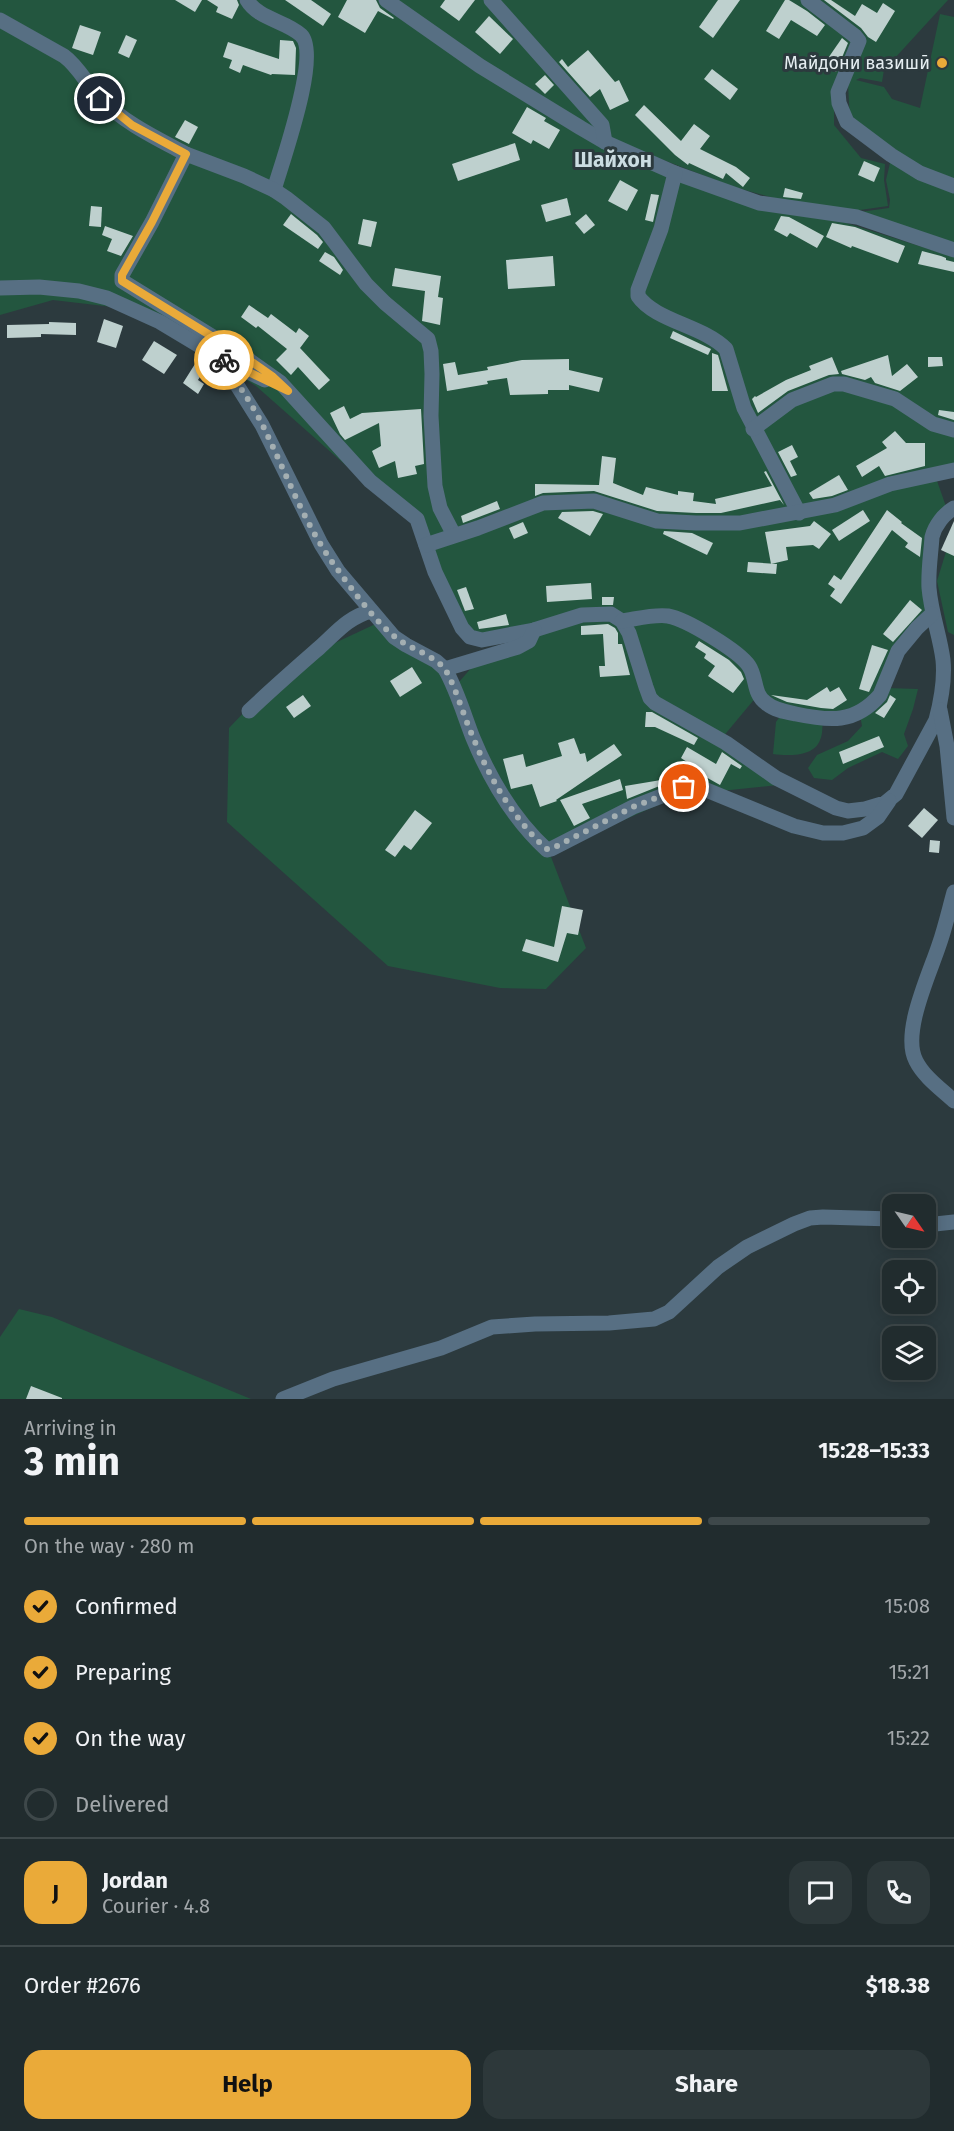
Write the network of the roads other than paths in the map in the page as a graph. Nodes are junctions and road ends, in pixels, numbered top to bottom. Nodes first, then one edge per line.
1 (247, 0) edge
2 (386, 0) edge
3 (491, 0) edge
4 (808, 0) edge
5 (0, 20) edge
6 (605, 142) junction
7 (186, 154) junction
8 (675, 173) junction
9 (954, 186) edge
10 (274, 190) junction
11 (954, 250) edge
12 (0, 288) edge
13 (220, 358) junction
14 (288, 391) junction
15 (753, 429) junction
16 (954, 430) edge
17 (954, 470) edge
18 (954, 508) edge
19 (799, 513) junction
20 (454, 535) junction
21 (426, 545) junction
22 (371, 611) junction
23 (932, 614) junction
24 (622, 621) junction
25 (534, 630) junction
26 (948, 654) edge
27 (445, 669) junction
28 (940, 707) junction
29 (249, 711) dead end
30 (891, 799) junction
31 (954, 818) edge
32 (954, 892) edge
33 (954, 1101) edge
34 (882, 1219) edge
35 (954, 1222) edge
36 (936, 1224) edge
37 (283, 1399) edge

1 - 10 lane
2 - 6 lane
3 - 6 lane
4 - 9 lane
5 - 7 lane
6 - 8 lane
7 - 10 lane
7 - 14 lane
8 - 11 lane
8 - 15 lane
10 - 20 lane
12 - 13 lane
13 - 14 lane
13 - 22 lane
14 - 21 lane
15 - 16 lane
15 - 19 lane
17 - 19 lane
18 - 23 lane
19 - 20 lane
20 - 21 lane
21 - 25 lane
22 - 27 lane
22 - 29 lane
23 - 24 lane
23 - 26 lane
24 - 25 lane
24 - 30 lane
25 - 27 lane
26 - 28 lane
27 - 30 lane
28 - 30 lane
28 - 31 lane
32 - 33 lane
34 - 37 lane
35 - 36 lane

